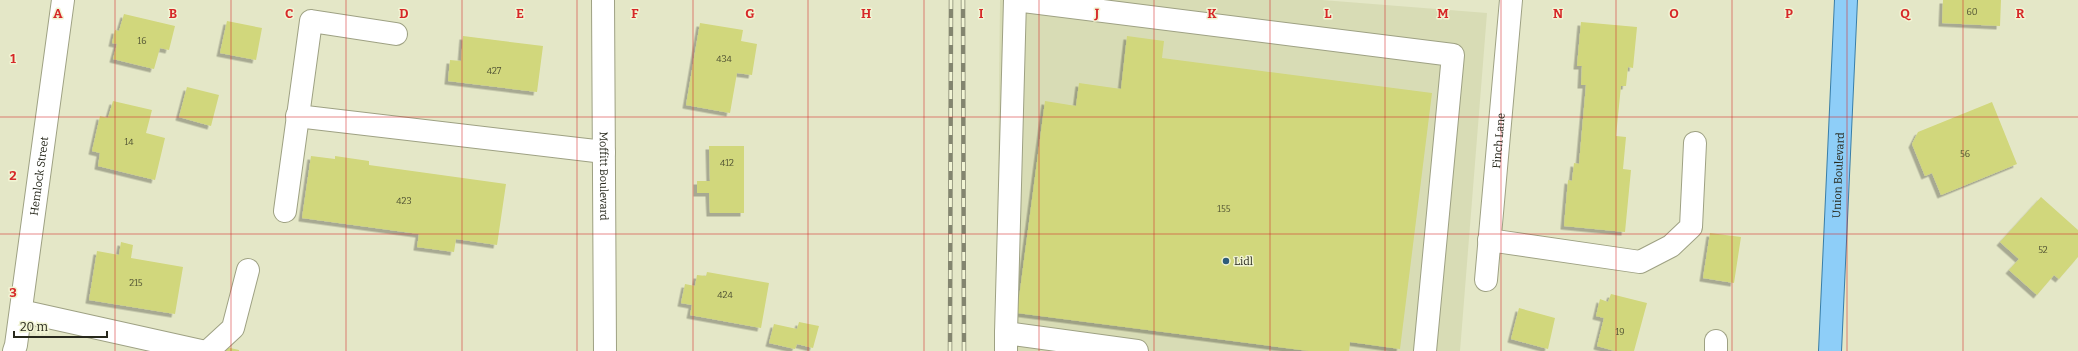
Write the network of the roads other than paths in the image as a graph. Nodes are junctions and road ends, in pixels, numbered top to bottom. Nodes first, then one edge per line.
1 (63, 0) edge
2 (603, 0) edge
3 (1510, 0) edge
4 (1846, 0) edge
5 (396, 34) dead end
6 (297, 116) junction
7 (1696, 143) dead end
8 (604, 152) junction
9 (285, 211) dead end
10 (1489, 240) junction
11 (248, 270) dead end
12 (1486, 280) dead end
13 (21, 311) junction
14 (1006, 342) edge
15 (14, 351) edge
16 (200, 351) edge
17 (208, 351) edge
18 (605, 351) edge
19 (1137, 351) edge
20 (1425, 351) edge
21 (1830, 351) edge

1 - 13 street, Hemlock Street
2 - 8 street, Moffitt Boulevard
3 - 10 street, Finch Lane
4 - 21 main road, Union Boulevard
5 - 6 street
6 - 8 street
6 - 9 street
7 - 10 street
8 - 18 street, Moffitt Boulevard
10 - 12 street, Finch Lane
11 - 17 street
13 - 15 street, Hemlock Street
13 - 16 street
14 - 19 street
14 - 20 street

